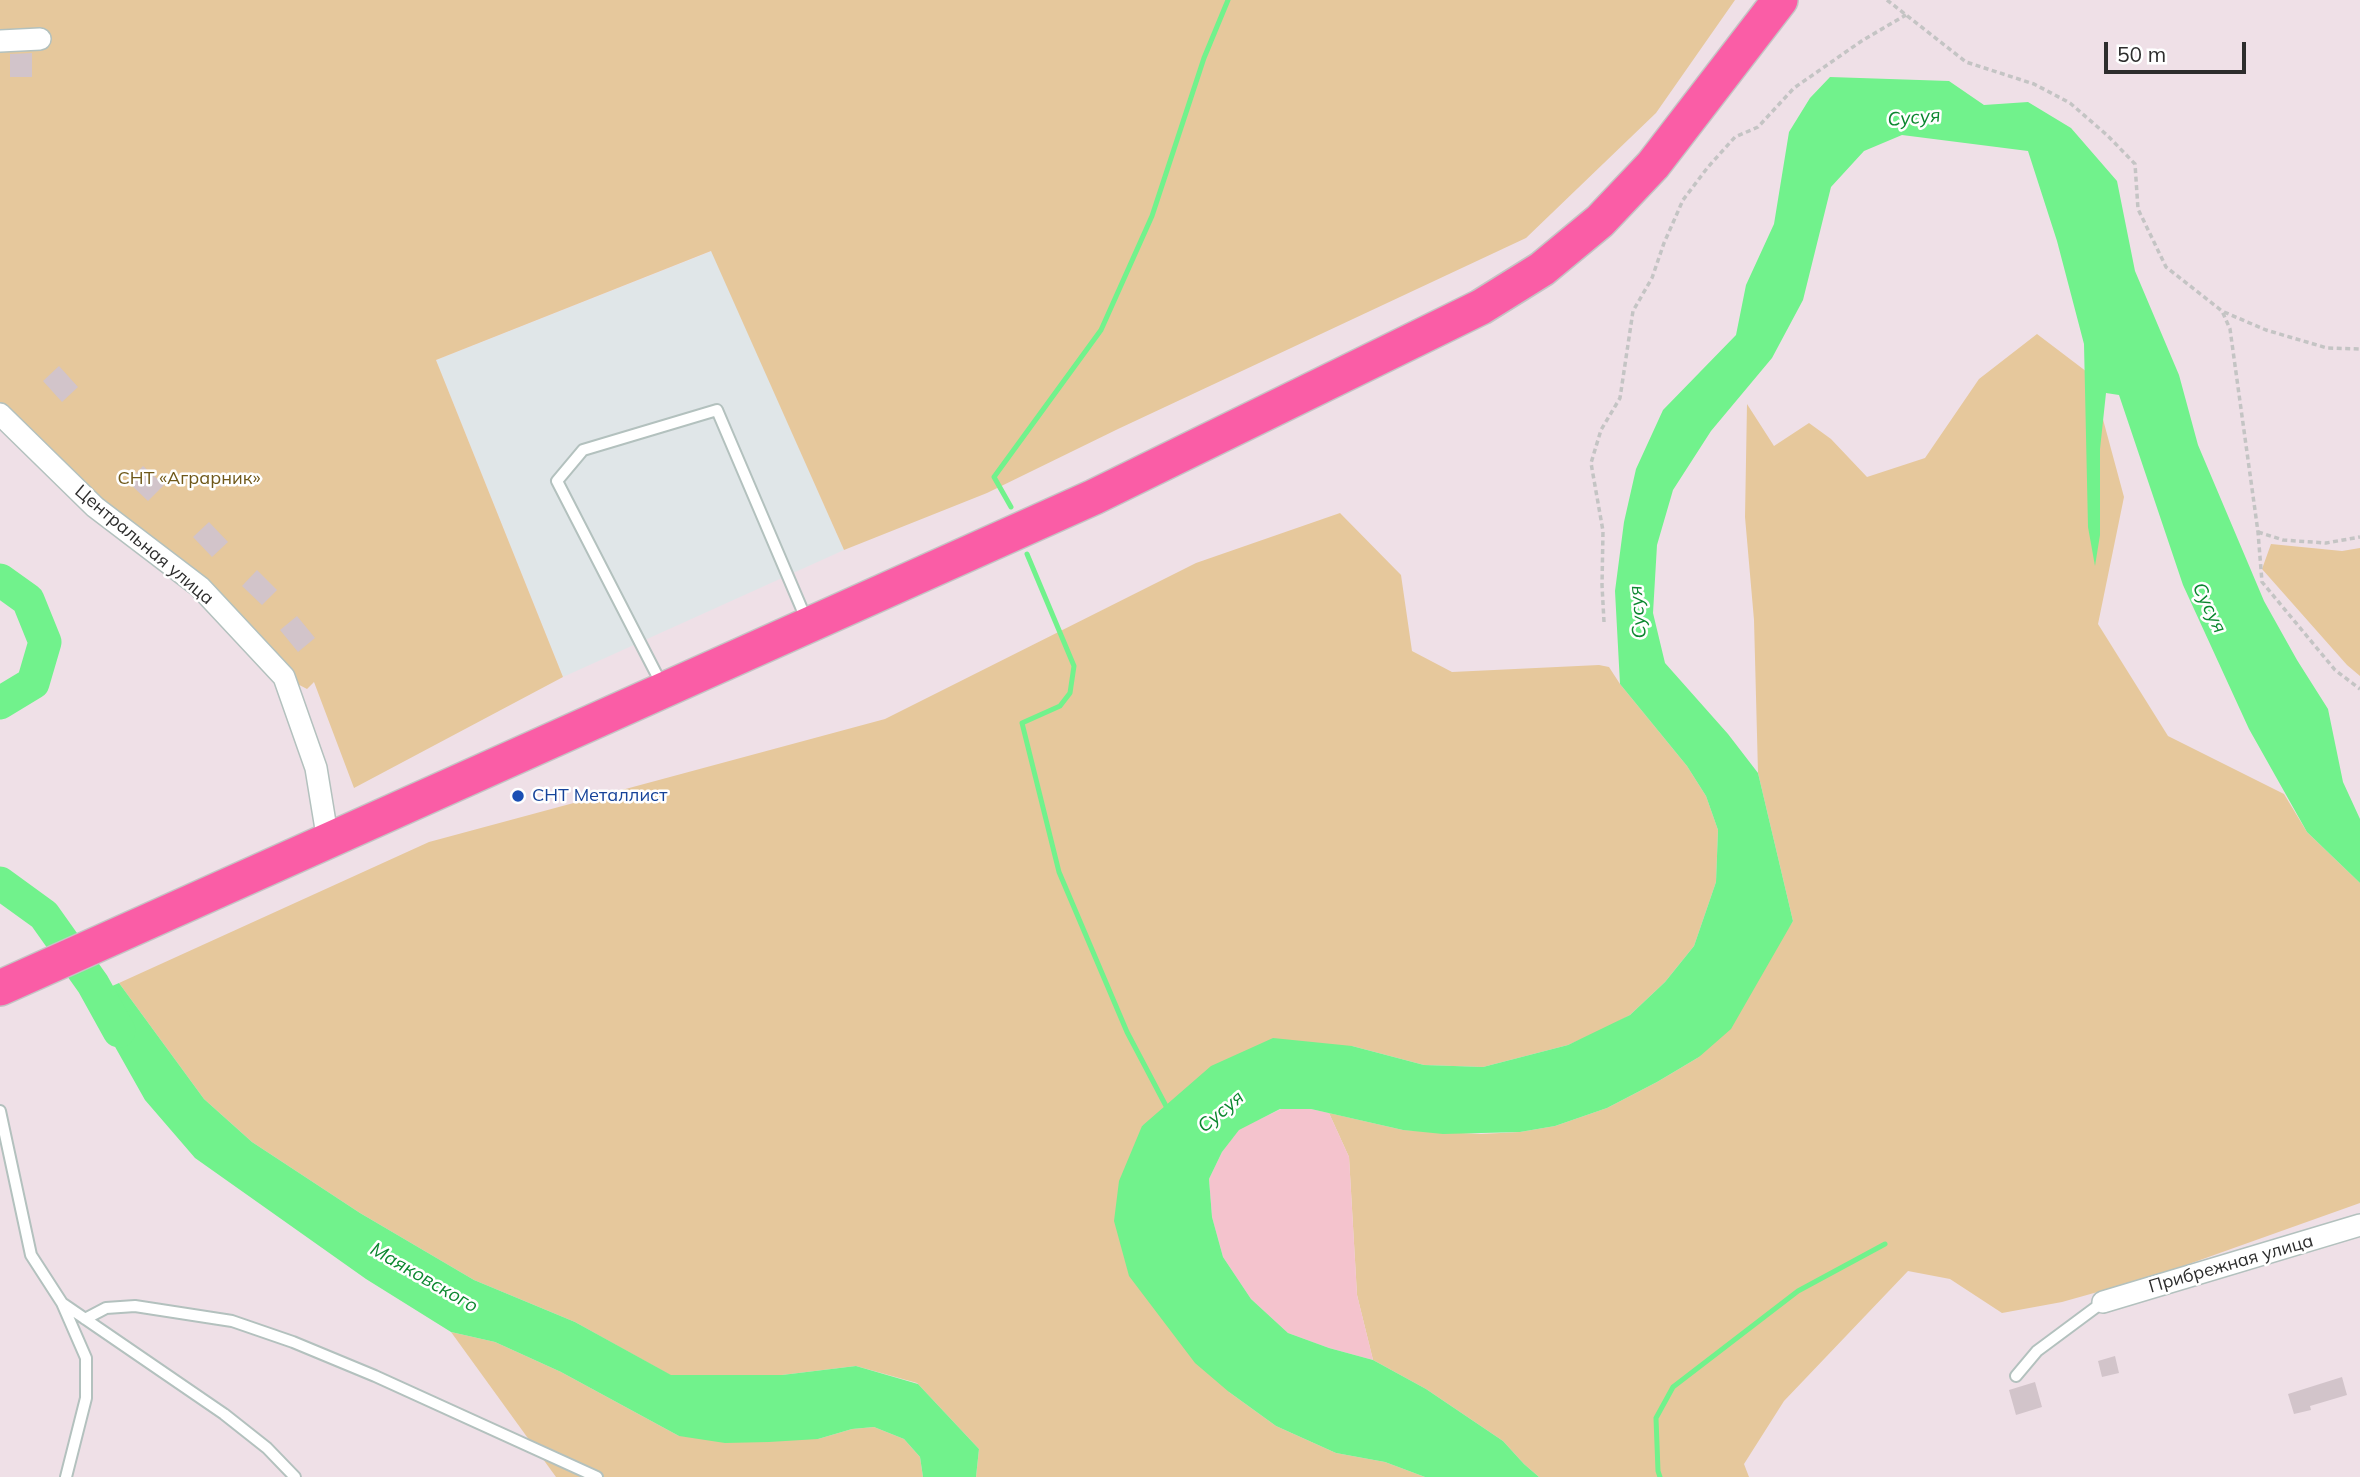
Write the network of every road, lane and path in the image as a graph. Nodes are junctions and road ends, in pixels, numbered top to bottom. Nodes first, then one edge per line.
1 (1780, 0) edge
2 (1887, 0) edge
3 (1906, 15) junction
4 (40, 39) dead end
5 (0, 41) edge
6 (2222, 312) junction
7 (2360, 349) edge
8 (0, 414) edge
9 (2258, 532) junction
10 (2360, 537) edge
11 (1604, 622) dead end
12 (808, 625) junction
13 (2360, 689) edge
14 (664, 690) junction
15 (328, 841) junction
16 (2, 987) edge
17 (0, 1111) edge
18 (2360, 1226) edge
19 (2103, 1302) joint
20 (62, 1303) junction
21 (85, 1319) junction
22 (2017, 1376) dead end
23 (66, 1477) edge
24 (295, 1477) edge
25 (597, 1477) edge

1 - 12 highway
2 - 3 path
3 - 6 path
3 - 11 path
4 - 5 street
6 - 7 path
6 - 9 path
8 - 15 street, Центральная улица
9 - 10 path
9 - 13 path
12 - 14 highway
12 - 14 lane
14 - 15 highway
15 - 16 highway
17 - 20 lane
18 - 19 street, Прибрежная улица
19 - 22 lane
20 - 21 lane
20 - 23 lane
21 - 24 lane
21 - 25 lane

